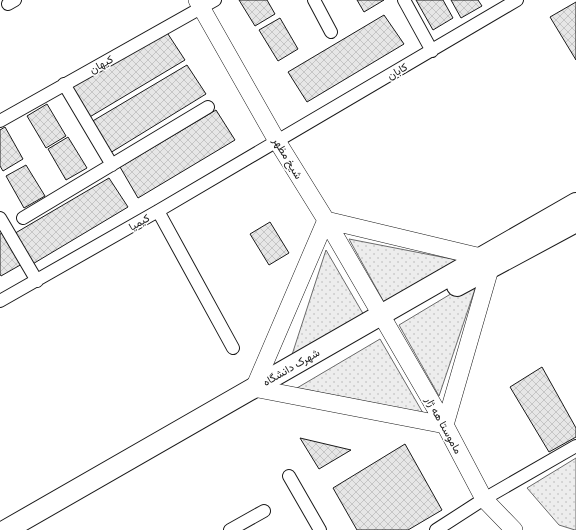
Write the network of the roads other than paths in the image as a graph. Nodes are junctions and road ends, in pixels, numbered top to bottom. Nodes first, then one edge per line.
1 (314, 0) edge
2 (404, 0) edge
3 (517, 0) edge
4 (205, 3) edge
5 (331, 32) dead end
6 (432, 51) junction
7 (64, 84) junction
8 (208, 107) dead end
9 (0, 121) edge
10 (277, 141) junction
11 (112, 165) junction
12 (576, 204) edge
13 (158, 211) junction
14 (0, 218) edge
15 (23, 218) dead end
16 (326, 220) junction
17 (576, 222) edge
18 (486, 263) junction
19 (37, 281) junction
20 (0, 301) edge
21 (384, 321) junction
22 (232, 348) dead end
23 (254, 388) junction
24 (273, 392) junction
25 (445, 425) junction
26 (576, 446) edge
27 (289, 476) dead end
28 (484, 499) junction
29 (264, 511) dead end
30 (6, 530) edge
31 (32, 530) edge
32 (230, 530) edge
33 (320, 530) edge
34 (436, 530) edge
35 (514, 530) edge

1 - 5 street
2 - 6 street
3 - 6 street, کابان
4 - 7 street, کیهان
4 - 10 main road, شیخ مظهر
6 - 10 street, کابان
7 - 9 street, کیهان
7 - 11 street
8 - 11 street
10 - 13 street, کیمیا
10 - 16 main road, شیخ مظهر
11 - 15 street
12 - 18 main road, شهرک دانشگاه
13 - 19 street, کیمیا
13 - 22 street
14 - 19 street
16 - 18 main road
16 - 21 main road, شیخ مظهر
16 - 23 main road
17 - 18 main road
18 - 21 main road, شهرک دانشگاه
18 - 25 main road
19 - 20 street, کیمیا
21 - 23 main road, شهرک دانشگاه
21 - 24 main road
21 - 25 main road, ماموستا هه ژار
23 - 24 main road
23 - 30 main road, شهرک دانشگاه
24 - 25 main road
24 - 31 main road
25 - 28 main road, ماموستا هه ژار
26 - 28 street
27 - 33 street
28 - 34 street
28 - 35 main road, ماموستا هه ژار
29 - 32 street

